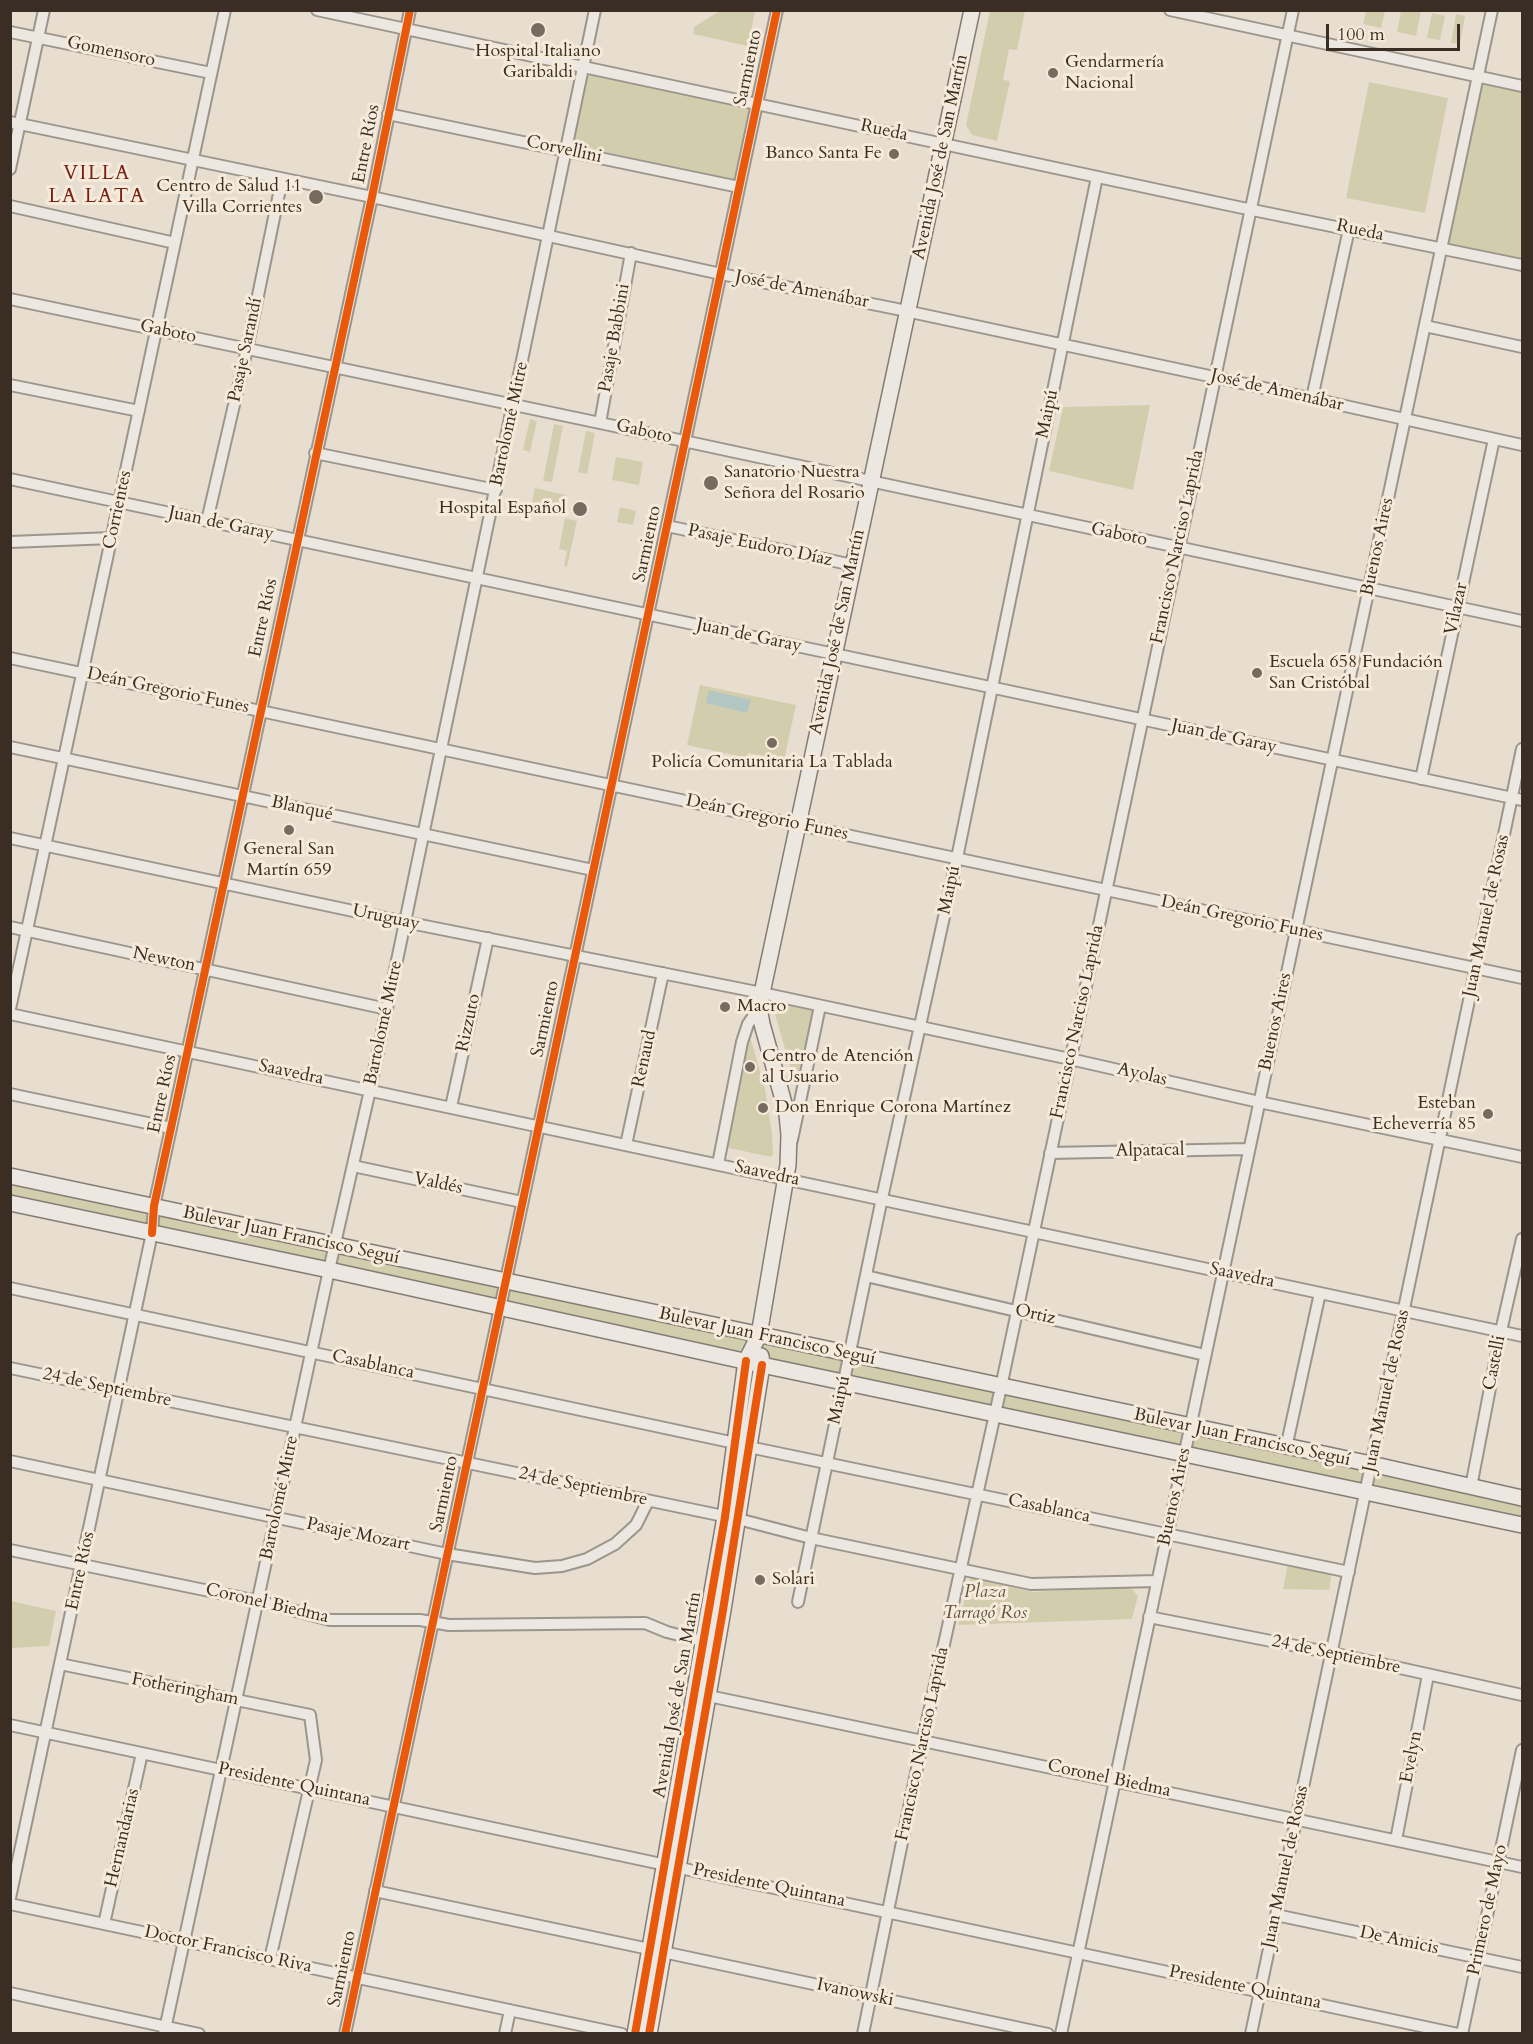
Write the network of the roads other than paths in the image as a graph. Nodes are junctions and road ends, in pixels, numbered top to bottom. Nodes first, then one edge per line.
1 (44, 10) edge
2 (225, 10) edge
3 (317, 10) edge
4 (410, 10) edge
5 (594, 10) edge
6 (777, 10) edge
7 (972, 10) edge
8 (1170, 10) edge
9 (1293, 10) edge
10 (1492, 10) edge
11 (406, 29) junction
12 (10, 32) edge
13 (1287, 36) junction
14 (39, 37) junction
15 (582, 67) junction
16 (211, 73) junction
17 (1478, 76) junction
18 (1522, 86) edge
19 (757, 104) junction
20 (388, 114) junction
21 (15, 123) edge
22 (944, 143) junction
23 (566, 151) junction
24 (193, 160) junction
25 (10, 169) edge
26 (1098, 177) junction
27 (282, 179) junction
28 (739, 187) junction
29 (372, 197) junction
30 (10, 206) edge
31 (1250, 210) junction
32 (1349, 229) junction
33 (549, 236) junction
34 (175, 243) junction
35 (1442, 249) junction
36 (631, 253) junction
37 (1522, 266) edge
38 (721, 274) junction
39 (10, 299) edge
40 (907, 311) junction
41 (1425, 326) junction
42 (156, 329) junction
43 (1062, 344) junction
44 (1522, 346) edge
45 (247, 349) junction
46 (334, 367) junction
47 (1214, 376) junction
48 (10, 385) edge
49 (1312, 398) junction
50 (514, 405) junction
51 (139, 411) junction
52 (1405, 419) junction
53 (600, 423) junction
54 (1494, 439) junction
55 (685, 441) junction
56 (1522, 445) edge
57 (315, 453) junction
58 (10, 479) edge
59 (871, 481) junction
60 (496, 490) junction
61 (119, 503) junction
62 (1028, 515) junction
63 (207, 521) junction
64 (667, 526) junction
65 (112, 538) junction
66 (297, 540) junction
67 (10, 542) edge
68 (1178, 548) junction
69 (853, 565) junction
70 (477, 579) junction
71 (1369, 588) junction
72 (1458, 607) junction
73 (648, 615) junction
74 (1522, 621) edge
75 (833, 653) junction
76 (10, 658) edge
77 (82, 673) junction
78 (991, 687) junction
79 (260, 711) junction
80 (1142, 720) junction
81 (10, 747) edge
82 (442, 749) junction
83 (1522, 749) edge
84 (64, 759) junction
85 (1332, 760) junction
86 (1421, 779) junction
87 (611, 785) junction
88 (242, 796) junction
89 (1517, 799) edge
90 (796, 825) junction
91 (424, 834) junction
92 (10, 838) edge
93 (46, 845) junction
94 (957, 858) junction
95 (593, 870) junction
96 (223, 883) junction
97 (1106, 891) junction
98 (405, 922) junction
99 (10, 927) edge
100 (27, 930) junction
101 (1296, 930) junction
102 (488, 938) junction
103 (575, 955) junction
104 (1476, 968) junction
105 (205, 969) junction
106 (663, 973) junction
107 (1522, 978) edge
108 (760, 1000) junction
109 (820, 1006) junction
110 (10, 1009) edge
111 (387, 1009) junction
112 (10, 1014) edge
113 (920, 1027) junction
114 (187, 1051) junction
115 (1070, 1059) junction
116 (370, 1090) junction
117 (10, 1094) edge
118 (1259, 1102) junction
119 (451, 1107) junction
120 (539, 1126) junction
121 (171, 1128) junction
122 (1439, 1140) junction
123 (626, 1145) junction
124 (1249, 1149) junction
125 (1050, 1153) junction
126 (789, 1155) junction
127 (1522, 1157) edge
128 (718, 1164) junction
129 (353, 1166) junction
130 (10, 1176) edge
131 (786, 1178) junction
132 (882, 1198) junction
133 (10, 1203) edge
134 (522, 1203) junction
135 (154, 1206) junction
136 (1033, 1232) junction
137 (152, 1233) junction
138 (1522, 1239) edge
139 (335, 1245) junction
140 (329, 1270) junction
141 (1223, 1272) junction
142 (866, 1276) junction
143 (505, 1281) junction
144 (10, 1288) edge
145 (1320, 1293) junction
146 (500, 1308) junction
147 (1404, 1310) junction
148 (1016, 1311) junction
149 (135, 1315) junction
150 (1502, 1331) junction
151 (759, 1335) junction
152 (1522, 1336) edge
153 (311, 1352) junction
154 (849, 1354) junction
155 (1205, 1355) junction
156 (754, 1363) junction
157 (10, 1368) edge
158 (844, 1381) junction
159 (1001, 1387) junction
160 (482, 1389) junction
161 (119, 1390) junction
162 (994, 1413) junction
163 (295, 1427) junction
164 (1190, 1427) junction
165 (742, 1445) junction
166 (1286, 1448) junction
167 (1184, 1454) junction
168 (10, 1461) edge
169 (827, 1462) junction
170 (466, 1463) junction
171 (1371, 1464) junction
172 (100, 1480) junction
173 (1471, 1487) junction
174 (1366, 1492) junction
175 (977, 1495) junction
176 (1522, 1498) edge
177 (648, 1501) junction
178 (275, 1518) junction
179 (731, 1518) junction
180 (1522, 1525) edge
181 (1167, 1534) junction
182 (811, 1538) junction
183 (10, 1550) edge
184 (447, 1554) junction
185 (82, 1564) junction
186 (960, 1571) junction
187 (1349, 1572) junction
188 (1157, 1581) junction
189 (258, 1601) junction
190 (798, 1602) dead end
191 (1149, 1617) junction
192 (433, 1622) junction
193 (703, 1641) junction
194 (1332, 1653) junction
195 (60, 1664) junction
196 (1428, 1675) junction
197 (702, 1694) junction
198 (1522, 1695) edge
199 (235, 1700) junction
200 (10, 1725) edge
201 (46, 1733) junction
202 (924, 1739) junction
203 (1522, 1750) edge
204 (142, 1753) junction
205 (221, 1770) junction
206 (1114, 1780) junction
207 (308, 1788) junction
208 (393, 1806) junction
209 (1297, 1819) junction
210 (1396, 1840) junction
211 (1499, 1862) junction
212 (671, 1865) junction
213 (1522, 1867) edge
214 (375, 1892) junction
215 (10, 1898) edge
216 (10, 1904) edge
217 (889, 1912) junction
218 (1276, 1915) junction
219 (104, 1924) junction
220 (184, 1941) junction
221 (656, 1951) junction
222 (1078, 1952) junction
223 (1478, 1958) junction
224 (270, 1959) junction
225 (1522, 1967) edge
226 (357, 1977) junction
227 (1260, 1991) junction
228 (10, 1993) edge
229 (871, 1996) junction
230 (510, 2010) junction
231 (165, 2030) edge
232 (199, 2034) edge
233 (345, 2034) edge
234 (505, 2034) edge
235 (622, 2034) edge
236 (635, 2034) edge
237 (649, 2034) edge
238 (863, 2034) edge
239 (1048, 2034) edge
240 (1060, 2034) edge
241 (1251, 2034) edge
242 (1460, 2034) edge

1 - 14 street
2 - 16 street, Corrientes
3 - 11 street, Rueda
4 - 11 street, Entre Ríos
5 - 15 street, Bartolomé Mitre
6 - 19 street, Sarmiento
7 - 22 main road, Avenida José de San Martín
8 - 13 street
9 - 13 street, Francisco Narciso Laprida
10 - 17 street, Buenos Aires
11 - 15 street, Rueda
11 - 20 street, Entre Ríos
12 - 14 street, Gomensoro
13 - 17 street
13 - 31 street, Francisco Narciso Laprida
14 - 16 street, Gomensoro
14 - 21 street
15 - 19 street, Rueda
15 - 23 street, Bartolomé Mitre
16 - 24 street, Corrientes
17 - 18 street
17 - 35 street, Buenos Aires
19 - 22 street, Rueda
19 - 28 street, Sarmiento
20 - 23 street, Corvellini
20 - 29 street, Entre Ríos
21 - 24 street, José de Amenábar
21 - 25 street
22 - 26 street, Rueda
22 - 40 main road, Avenida José de San Martín
23 - 28 street, Corvellini
23 - 33 street, Bartolomé Mitre
24 - 27 street, José de Amenábar
24 - 34 street, Corrientes
26 - 31 street, Rueda
26 - 43 street, Maipú
27 - 29 street, José de Amenábar
27 - 45 street, Pasaje Sarandí
28 - 38 street, Sarmiento
29 - 33 street, José de Amenábar
29 - 46 street, Entre Ríos
30 - 34 street
31 - 32 street, Rueda
31 - 47 street, Francisco Narciso Laprida
32 - 35 street, Rueda
32 - 49 street
33 - 36 street, José de Amenábar
33 - 50 street, Bartolomé Mitre
34 - 42 street, Corrientes
35 - 37 street, Rueda
35 - 41 street, Buenos Aires
36 - 38 street, José de Amenábar
36 - 53 street, Pasaje Babbini
38 - 40 street, José de Amenábar
38 - 55 street, Sarmiento
39 - 42 street, Gaboto
40 - 43 street, José de Amenábar
40 - 59 main road, Avenida José de San Martín
41 - 44 street
41 - 52 street, Buenos Aires
42 - 45 street, Gaboto
42 - 51 street, Corrientes
43 - 47 street, José de Amenábar
43 - 62 street, Maipú
45 - 46 street, Gaboto
45 - 63 street, Pasaje Sarandí
46 - 50 street, Gaboto
46 - 57 street, Entre Ríos
47 - 49 street, José de Amenábar
47 - 68 street, Francisco Narciso Laprida
48 - 51 street
49 - 52 street, José de Amenábar
50 - 53 street, Gaboto
50 - 60 street, Bartolomé Mitre
51 - 61 street, Corrientes
52 - 54 street, José de Amenábar
52 - 71 street, Buenos Aires
53 - 55 street, Gaboto
54 - 56 street, José de Amenábar
54 - 72 street, Vilazar
55 - 59 street, Gaboto
55 - 64 street, Sarmiento
57 - 60 street
57 - 66 street, Entre Ríos
58 - 61 street, Juan de Garay
59 - 62 street, Gaboto
59 - 69 main road, Avenida José de San Martín
60 - 70 street, Bartolomé Mitre
61 - 63 street, Juan de Garay
61 - 65 street, Corrientes
62 - 68 street, Gaboto
62 - 78 street, Maipú
63 - 66 street, Juan de Garay
64 - 69 street, Pasaje Eudoro Díaz
64 - 73 street, Sarmiento
65 - 67 street
65 - 77 street, Corrientes
66 - 70 street, Juan de Garay
66 - 79 street, Entre Ríos
68 - 71 street, Gaboto
68 - 80 street, Francisco Narciso Laprida
69 - 75 main road, Avenida José de San Martín
70 - 73 street, Juan de Garay
70 - 82 street, Bartolomé Mitre
71 - 72 street, Gaboto
71 - 85 street, Buenos Aires
72 - 74 street, Gaboto
72 - 86 street, Vilazar
73 - 75 street, Juan de Garay
73 - 87 street, Sarmiento
75 - 78 street, Juan de Garay
75 - 90 main road, Avenida José de San Martín
76 - 77 street, Deán Gregorio Funes
77 - 79 street, Deán Gregorio Funes
77 - 84 street, Corrientes
78 - 80 street, Juan de Garay
78 - 94 street, Maipú
79 - 82 street, Deán Gregorio Funes
79 - 88 street, Entre Ríos
80 - 85 street, Juan de Garay
80 - 97 street, Francisco Narciso Laprida
81 - 84 street, Blanqué
82 - 87 street, Deán Gregorio Funes
82 - 91 street, Bartolomé Mitre
83 - 89 street, Juan Manuel de Rosas
84 - 88 street, Blanqué
84 - 93 street, Corrientes
85 - 86 street, Juan de Garay
85 - 101 street, Buenos Aires
86 - 89 street, Juan de Garay
87 - 90 street, Deán Gregorio Funes
87 - 95 street, Sarmiento
88 - 91 street, Blanqué
88 - 96 street, Entre Ríos
89 - 104 street, Juan Manuel de Rosas
90 - 94 street, Deán Gregorio Funes
90 - 108 main road, Avenida José de San Martín
91 - 95 street, Blanqué
91 - 98 street, Bartolomé Mitre
92 - 93 street, Uruguay
93 - 96 street, Uruguay
93 - 100 street, Corrientes
94 - 97 street, Deán Gregorio Funes
94 - 113 street, Maipú
95 - 103 street, Sarmiento
96 - 98 street, Uruguay
96 - 105 street, Entre Ríos
97 - 101 street, Deán Gregorio Funes
97 - 115 street, Francisco Narciso Laprida
98 - 102 street, Uruguay
98 - 111 street, Bartolomé Mitre
99 - 100 street, Newton
100 - 105 street, Newton
100 - 110 street, Corrientes
101 - 104 street, Deán Gregorio Funes
101 - 118 street, Buenos Aires
102 - 103 street, Uruguay
102 - 119 street, Rizzuto
103 - 106 street, Uruguay
103 - 120 street, Sarmiento
104 - 107 street, Deán Gregorio Funes
104 - 122 street, Juan Manuel de Rosas
105 - 111 street, Newton
105 - 114 street, Entre Ríos
106 - 108 street, Uruguay
106 - 123 street, Renaud
108 - 109 street, Ayolas
108 - 126 main road, Avenida José de San Martín
108 - 128 street, Avenida José de San Martín
109 - 113 street, Ayolas
109 - 126 street, Avenida José de San Martín
111 - 116 street, Bartolomé Mitre
112 - 114 street, Saavedra
113 - 115 street, Ayolas
113 - 132 street, Maipú
114 - 116 street, Saavedra
114 - 121 street, Entre Ríos
115 - 118 street, Ayolas
115 - 125 street, Francisco Narciso Laprida
116 - 119 street, Saavedra
116 - 129 street, Bartolomé Mitre
117 - 121 street
118 - 122 street, Ayolas
118 - 124 street, Buenos Aires
119 - 120 street, Saavedra
120 - 123 street, Saavedra
120 - 134 street, Sarmiento
121 - 135 street, Entre Ríos
122 - 127 street, Ayolas
122 - 147 street, Juan Manuel de Rosas
123 - 128 street, Saavedra
124 - 125 street, Alpatacal
124 - 141 street, Buenos Aires
125 - 136 street, Francisco Narciso Laprida
126 - 131 main road, Avenida José de San Martín
128 - 131 street, Saavedra
129 - 134 street, Valdés
129 - 139 street, Bartolomé Mitre
130 - 135 main road, Bulevar Juan Francisco Seguí
131 - 132 street, Saavedra
131 - 151 main road, Avenida José de San Martín
132 - 136 street, Saavedra
132 - 142 street, Maipú
133 - 137 main road, Bulevar Juan Francisco Seguí
134 - 143 street, Sarmiento
135 - 137 street, Entre Ríos
135 - 139 main road, Bulevar Juan Francisco Seguí
136 - 141 street, Saavedra
136 - 148 street, Francisco Narciso Laprida
137 - 140 main road, Bulevar Juan Francisco Seguí
137 - 149 street, Entre Ríos
138 - 150 street, Castelli
139 - 140 street, Bartolomé Mitre
139 - 143 main road, Bulevar Juan Francisco Seguí
140 - 146 main road, Bulevar Juan Francisco Seguí
140 - 153 street, Bartolomé Mitre
141 - 145 street, Saavedra
141 - 155 street, Buenos Aires
142 - 148 street, Ortiz
142 - 154 street, Maipú
143 - 146 street, Sarmiento
143 - 151 main road, Bulevar Juan Francisco Seguí
144 - 149 street, Casablanca
145 - 147 street, Saavedra
145 - 166 street
146 - 156 main road, Bulevar Juan Francisco Seguí
146 - 160 street, Sarmiento
147 - 150 street, Saavedra
147 - 171 street, Juan Manuel de Rosas
148 - 155 street, Ortiz
148 - 159 street, Francisco Narciso Laprida
149 - 153 street, Casablanca
149 - 161 street, Entre Ríos
150 - 152 street, Saavedra
150 - 173 street, Castelli
151 - 154 main road, Bulevar Juan Francisco Seguí
151 - 156 main road, Avenida José de San Martín
153 - 160 street, Casablanca
153 - 163 street, Bartolomé Mitre
154 - 158 street, Maipú
154 - 159 main road, Bulevar Juan Francisco Seguí
155 - 164 street, Buenos Aires
156 - 158 main road, Bulevar Juan Francisco Seguí
156 - 165 main road, Avenida José de San Martín
157 - 161 street, 24 de Septiembre
158 - 162 main road, Bulevar Juan Francisco Seguí
158 - 169 street, Maipú
159 - 162 street, Francisco Narciso Laprida
159 - 164 main road, Bulevar Juan Francisco Seguí
160 - 165 street, Casablanca
160 - 170 street, Sarmiento
161 - 163 street, 24 de Septiembre
161 - 172 street, Entre Ríos
162 - 167 main road, Bulevar Juan Francisco Seguí
162 - 175 street, Francisco Narciso Laprida
163 - 170 street, 24 de Septiembre
163 - 178 street, Bartolomé Mitre
164 - 166 main road, Bulevar Juan Francisco Seguí
164 - 167 street, Buenos Aires
165 - 169 street, Casablanca
165 - 179 main road, Avenida José de San Martín
166 - 171 main road, Bulevar Juan Francisco Seguí
167 - 174 main road, Bulevar Juan Francisco Seguí
167 - 181 street, Buenos Aires
168 - 172 street, Pasaje Mozart
169 - 175 street, Casablanca
169 - 182 street, Maipú
170 - 177 street, 24 de Septiembre
170 - 184 street, Sarmiento
171 - 173 main road, Bulevar Juan Francisco Seguí
171 - 174 street, Juan Manuel de Rosas
172 - 178 street, Pasaje Mozart
172 - 185 street, Entre Ríos
173 - 176 main road, Bulevar Juan Francisco Seguí
174 - 180 main road, Bulevar Juan Francisco Seguí
174 - 187 street, Juan Manuel de Rosas
175 - 181 street, Casablanca
175 - 186 street, Francisco Narciso Laprida
177 - 179 street, 24 de Septiembre
177 - 184 street, Pasaje Mozart
178 - 184 street, Pasaje Mozart
178 - 189 street, Bartolomé Mitre
179 - 182 street, 24 de Septiembre
179 - 193 main road, Avenida José de San Martín
179 - 197 main road, Avenida José de San Martín
181 - 187 street, Casablanca
181 - 188 street, Buenos Aires
182 - 186 street, 24 de Septiembre
182 - 190 street, Maipú
183 - 185 street, Coronel Biedma
184 - 192 street, Sarmiento
185 - 189 street, Coronel Biedma
185 - 195 street, Entre Ríos
186 - 188 street, 24 de Septiembre
186 - 202 street, Francisco Narciso Laprida
187 - 194 street, Juan Manuel de Rosas
188 - 191 street, Buenos Aires
189 - 192 street, Coronel Biedma
189 - 199 street, Bartolomé Mitre
191 - 194 street, 24 de Septiembre
191 - 206 street, Buenos Aires
192 - 193 street, Coronel Biedma
192 - 208 street, Sarmiento
193 - 197 main road, Avenida José de San Martín
194 - 196 street, 24 de Septiembre
194 - 209 street, Juan Manuel de Rosas
195 - 199 street, Fotheringham
195 - 201 street, Entre Ríos
196 - 198 street, 24 de Septiembre
196 - 210 street, Evelyn
197 - 202 street, Coronel Biedma
197 - 212 main road, Avenida José de San Martín
199 - 205 street, Bartolomé Mitre
199 - 207 street, Fotheringham
200 - 201 street, Presidente Quintana
201 - 204 street, Presidente Quintana
201 - 215 street, Entre Ríos
202 - 206 street, Coronel Biedma
202 - 217 street, Francisco Narciso Laprida
203 - 211 street, Primero de Mayo
204 - 205 street, Presidente Quintana
204 - 219 street, Hernandarias
205 - 207 street, Presidente Quintana
205 - 220 street, Bartolomé Mitre
206 - 209 street, Coronel Biedma
206 - 222 street, Buenos Aires
207 - 208 street, Presidente Quintana
207 - 224 street
208 - 212 street, Presidente Quintana
208 - 214 street, Sarmiento
209 - 210 street, Coronel Biedma
209 - 218 street, Juan Manuel de Rosas
210 - 211 street, Coronel Biedma
211 - 213 street, Coronel Biedma
211 - 223 street, Primero de Mayo
212 - 217 street, Presidente Quintana
212 - 221 main road, Avenida José de San Martín
214 - 221 street, Ivanowski
214 - 226 street, Sarmiento
216 - 219 street, Doctor Francisco Riva
217 - 222 street, Presidente Quintana
217 - 229 street, Francisco Narciso Laprida
218 - 223 street, De Amicis
218 - 227 street, Juan Manuel de Rosas
219 - 220 street, Doctor Francisco Riva
220 - 224 street, Doctor Francisco Riva
220 - 231 street, Bartolomé Mitre
221 - 229 street, Ivanowski
221 - 236 main road, Avenida José de San Martín
221 - 237 main road, Avenida José de San Martín
222 - 227 street, Presidente Quintana
222 - 240 street, Buenos Aires
223 - 225 street, De Amicis
223 - 242 street, Primero de Mayo
224 - 226 street, Doctor Francisco Riva
226 - 230 street, Doctor Francisco Riva
226 - 233 street, Sarmiento
227 - 241 street, Juan Manuel de Rosas
227 - 242 street, Presidente Quintana
228 - 231 street
229 - 238 street, Francisco Narciso Laprida
229 - 239 street, Ivanowski
230 - 234 street
230 - 235 street, Doctor Francisco Riva
231 - 232 street

